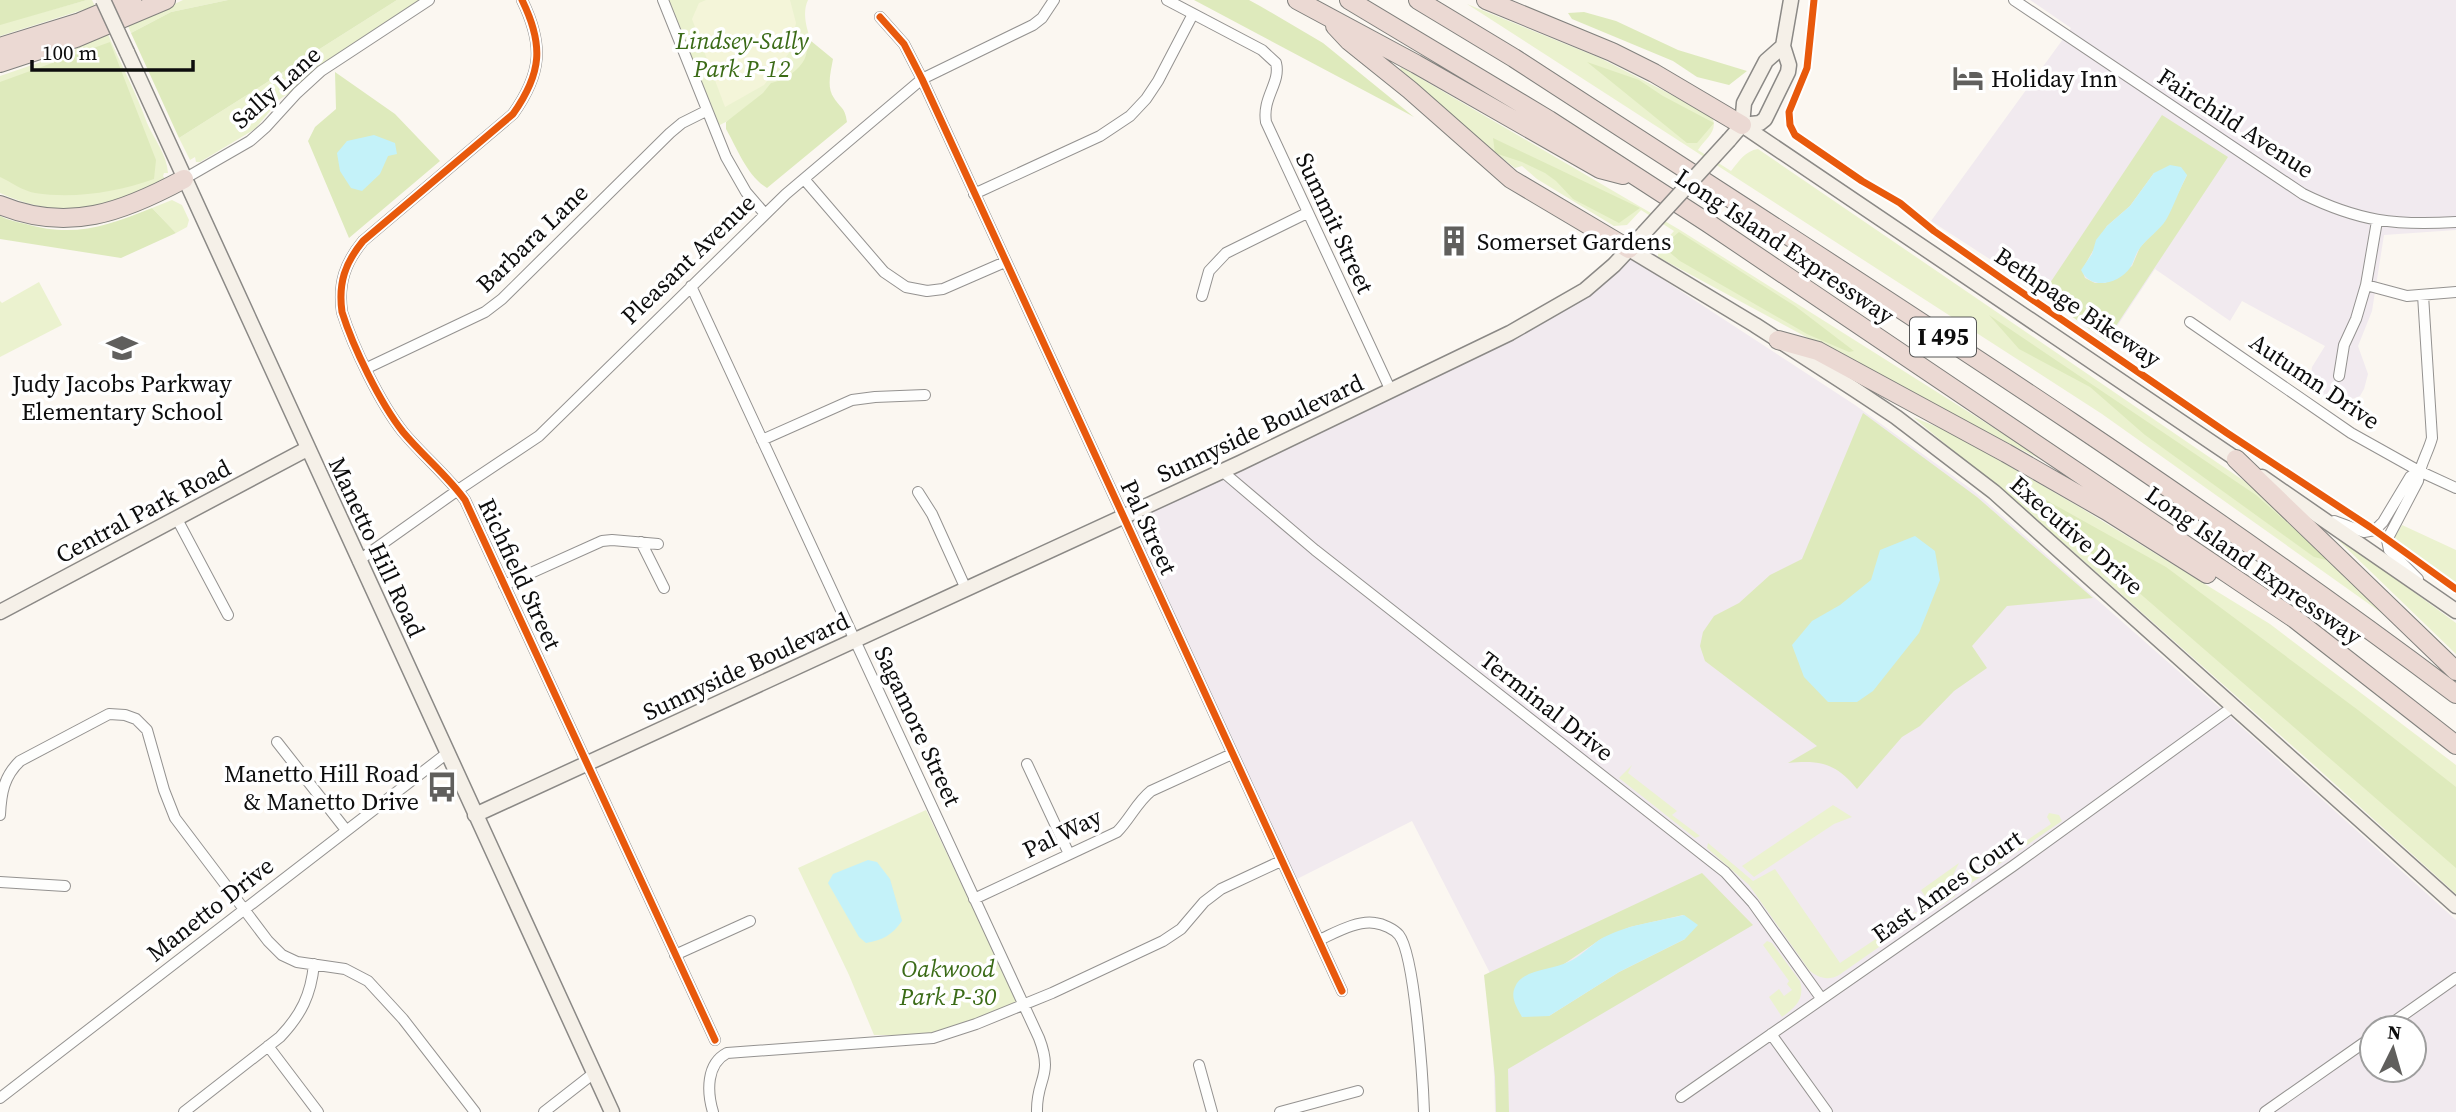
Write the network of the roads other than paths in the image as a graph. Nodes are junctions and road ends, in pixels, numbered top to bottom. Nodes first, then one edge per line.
1 (103, 0) edge
2 (132, 0) edge
3 (166, 0) edge
4 (429, 0) edge
5 (522, 0) edge
6 (663, 0) edge
7 (1054, 0) edge
8 (1167, 0) edge
9 (1297, 0) edge
10 (1349, 0) edge
11 (1418, 0) edge
12 (1486, 0) edge
13 (1791, 0) edge
14 (2014, 0) edge
15 (1193, 14) junction
16 (1323, 14) junction
17 (880, 18) dead end
18 (1783, 46) junction
19 (2, 60) edge
20 (922, 79) junction
21 (706, 111) junction
22 (1742, 125) junction
23 (184, 179) junction
24 (804, 179) junction
25 (1640, 180) junction
26 (974, 194) junction
27 (0, 205) edge
28 (1307, 213) junction
29 (765, 214) junction
30 (2378, 221) junction
31 (2456, 222) edge
32 (1629, 249) junction
33 (1005, 262) junction
34 (2366, 285) junction
35 (691, 286) junction
36 (2456, 292) edge
37 (2423, 295) junction
38 (1202, 296) dead end
39 (2190, 322) dead end
40 (1778, 340) junction
41 (367, 368) junction
42 (2339, 376) dead end
43 (1391, 391) junction
44 (925, 395) dead end
45 (762, 440) junction
46 (307, 449) junction
47 (2236, 459) junction
48 (1222, 471) junction
49 (2419, 471) junction
50 (2456, 488) edge
51 (458, 490) junction
52 (918, 492) dead end
53 (1123, 517) junction
54 (2323, 517) junction
55 (177, 519) junction
56 (641, 542) junction
57 (658, 544) dead end
58 (358, 561) junction
59 (504, 585) junction
60 (664, 588) dead end
61 (967, 589) junction
62 (2429, 591) junction
63 (2456, 611) edge
64 (0, 612) edge
65 (228, 615) dead end
66 (2295, 619) junction
67 (855, 640) junction
68 (2456, 671) edge
69 (2456, 694) edge
70 (2234, 706) junction
71 (277, 742) dead end
72 (2456, 745) edge
73 (446, 754) junction
74 (1232, 754) junction
75 (587, 764) junction
76 (1027, 764) dead end
77 (0, 815) edge
78 (475, 815) junction
79 (346, 830) junction
80 (1069, 855) junction
81 (1282, 861) junction
82 (0, 882) edge
83 (65, 886) dead end
84 (974, 899) junction
85 (2456, 905) edge
86 (244, 909) junction
87 (750, 921) dead end
88 (1318, 940) junction
89 (675, 955) junction
90 (314, 964) junction
91 (2456, 978) edge
92 (1342, 991) dead end
93 (1821, 999) junction
94 (1023, 1004) junction
95 (2405, 1014) edge
96 (1772, 1034) junction
97 (715, 1041) dead end
98 (268, 1046) junction
99 (2358, 1047) edge
100 (1199, 1065) dead end
101 (594, 1073) junction
102 (1358, 1091) dead end
103 (1681, 1097) dead end
104 (0, 1098) edge
105 (184, 1112) edge
106 (318, 1112) edge
107 (475, 1112) edge
108 (544, 1112) edge
109 (612, 1112) edge
110 (713, 1112) edge
111 (1037, 1112) edge
112 (1212, 1112) edge
113 (1282, 1112) edge
114 (1424, 1112) edge
115 (1827, 1112) edge
116 (2265, 1112) edge

1 - 23 main road, Manetto Hill Road, bridge
2 - 19 highway
3 - 19 highway
4 - 23 street, Sally Lane
5 - 41 street, Richfield Street
6 - 21 street
7 - 20 street, Pleasant Avenue
8 - 15 street
9 - 16 highway
10 - 25 highway, Long Island Expressway / I 495
11 - 69 highway, Long Island Expressway / I 495
12 - 22 highway
13 - 18 main road, Sunnyside Boulevard
14 - 30 street, Fairchild Avenue
15 - 26 street
15 - 28 street, Summit Street
16 - 25 highway
16 - 32 highway
17 - 20 street, Pal Street
18 - 22 main road, Sunnyside Boulevard
18 - 22 main road, Sunnyside Boulevard
20 - 24 street, Pleasant Avenue
20 - 26 street, Pal Street
21 - 29 street
21 - 41 street, Barbara Lane
22 - 32 main road, Sunnyside Boulevard, bridge
22 - 47 main road
23 - 27 highway
23 - 46 main road, Manetto Hill Road
24 - 29 street, Pleasant Avenue
24 - 33 street
25 - 66 highway, Long Island Expressway / I 495
26 - 33 street, Pal Street
28 - 38 street
28 - 43 street, Summit Street
29 - 35 street, Pleasant Avenue
30 - 31 street, Fairchild Avenue
30 - 34 street
32 - 40 main road, Executive Drive
32 - 43 main road, Sunnyside Boulevard
33 - 53 street, Pal Street
34 - 37 street
34 - 42 street
35 - 45 street, Sagamore Street
35 - 51 street, Pleasant Avenue
36 - 37 street
37 - 49 street
39 - 49 street, Autumn Drive
40 - 66 highway
40 - 70 main road, Executive Drive
41 - 51 street, Richfield Street
43 - 48 main road, Sunnyside Boulevard
44 - 45 street
45 - 67 street, Sagamore Street
46 - 55 main road, Central Park Road
46 - 58 main road, Manetto Hill Road
47 - 54 main road
47 - 68 highway
48 - 53 main road, Sunnyside Boulevard
48 - 93 street, Terminal Drive
49 - 50 street, Autumn Drive
49 - 54 street
49 - 62 street
51 - 58 street, Pleasant Avenue
51 - 59 street, Richfield Street
52 - 61 street
53 - 61 main road, Sunnyside Boulevard
53 - 74 street, Pal Street
54 - 62 main road
55 - 64 main road, Central Park Road
55 - 65 street
56 - 57 street
56 - 59 street
56 - 60 street
58 - 73 main road, Manetto Hill Road
59 - 75 street, Richfield Street
61 - 67 main road, Sunnyside Boulevard
62 - 63 main road
66 - 72 highway, Long Island Expressway / I 495
67 - 75 main road, Sunnyside Boulevard
67 - 84 street, Sagamore Street
70 - 85 main road, Executive Drive
70 - 93 street, East Ames Court
71 - 79 street
73 - 78 main road, Manetto Hill Road
73 - 79 street, Manetto Drive
74 - 80 street, Pal Way
74 - 81 street, Pal Street
75 - 78 main road, Sunnyside Boulevard
75 - 89 street, Richfield Street
76 - 80 street
77 - 86 street
78 - 101 main road, Manetto Hill Road
79 - 86 street, Manetto Drive
80 - 84 street, Pal Way
81 - 88 street, Pal Street
81 - 94 street
82 - 83 street
84 - 94 street, Sagamore Street
86 - 90 street
86 - 104 street, Manetto Drive
87 - 89 street
88 - 92 street, Pal Street
88 - 114 street
89 - 97 street, Richfield Street
90 - 98 street
90 - 107 street
91 - 95 street
93 - 96 street, East Ames Court
94 - 110 street
94 - 111 street, Sagamore Street
96 - 103 street, East Ames Court
96 - 115 street
98 - 105 street
98 - 106 street
99 - 116 street
100 - 112 street
101 - 108 street
101 - 109 main road, Manetto Hill Road
102 - 113 street

